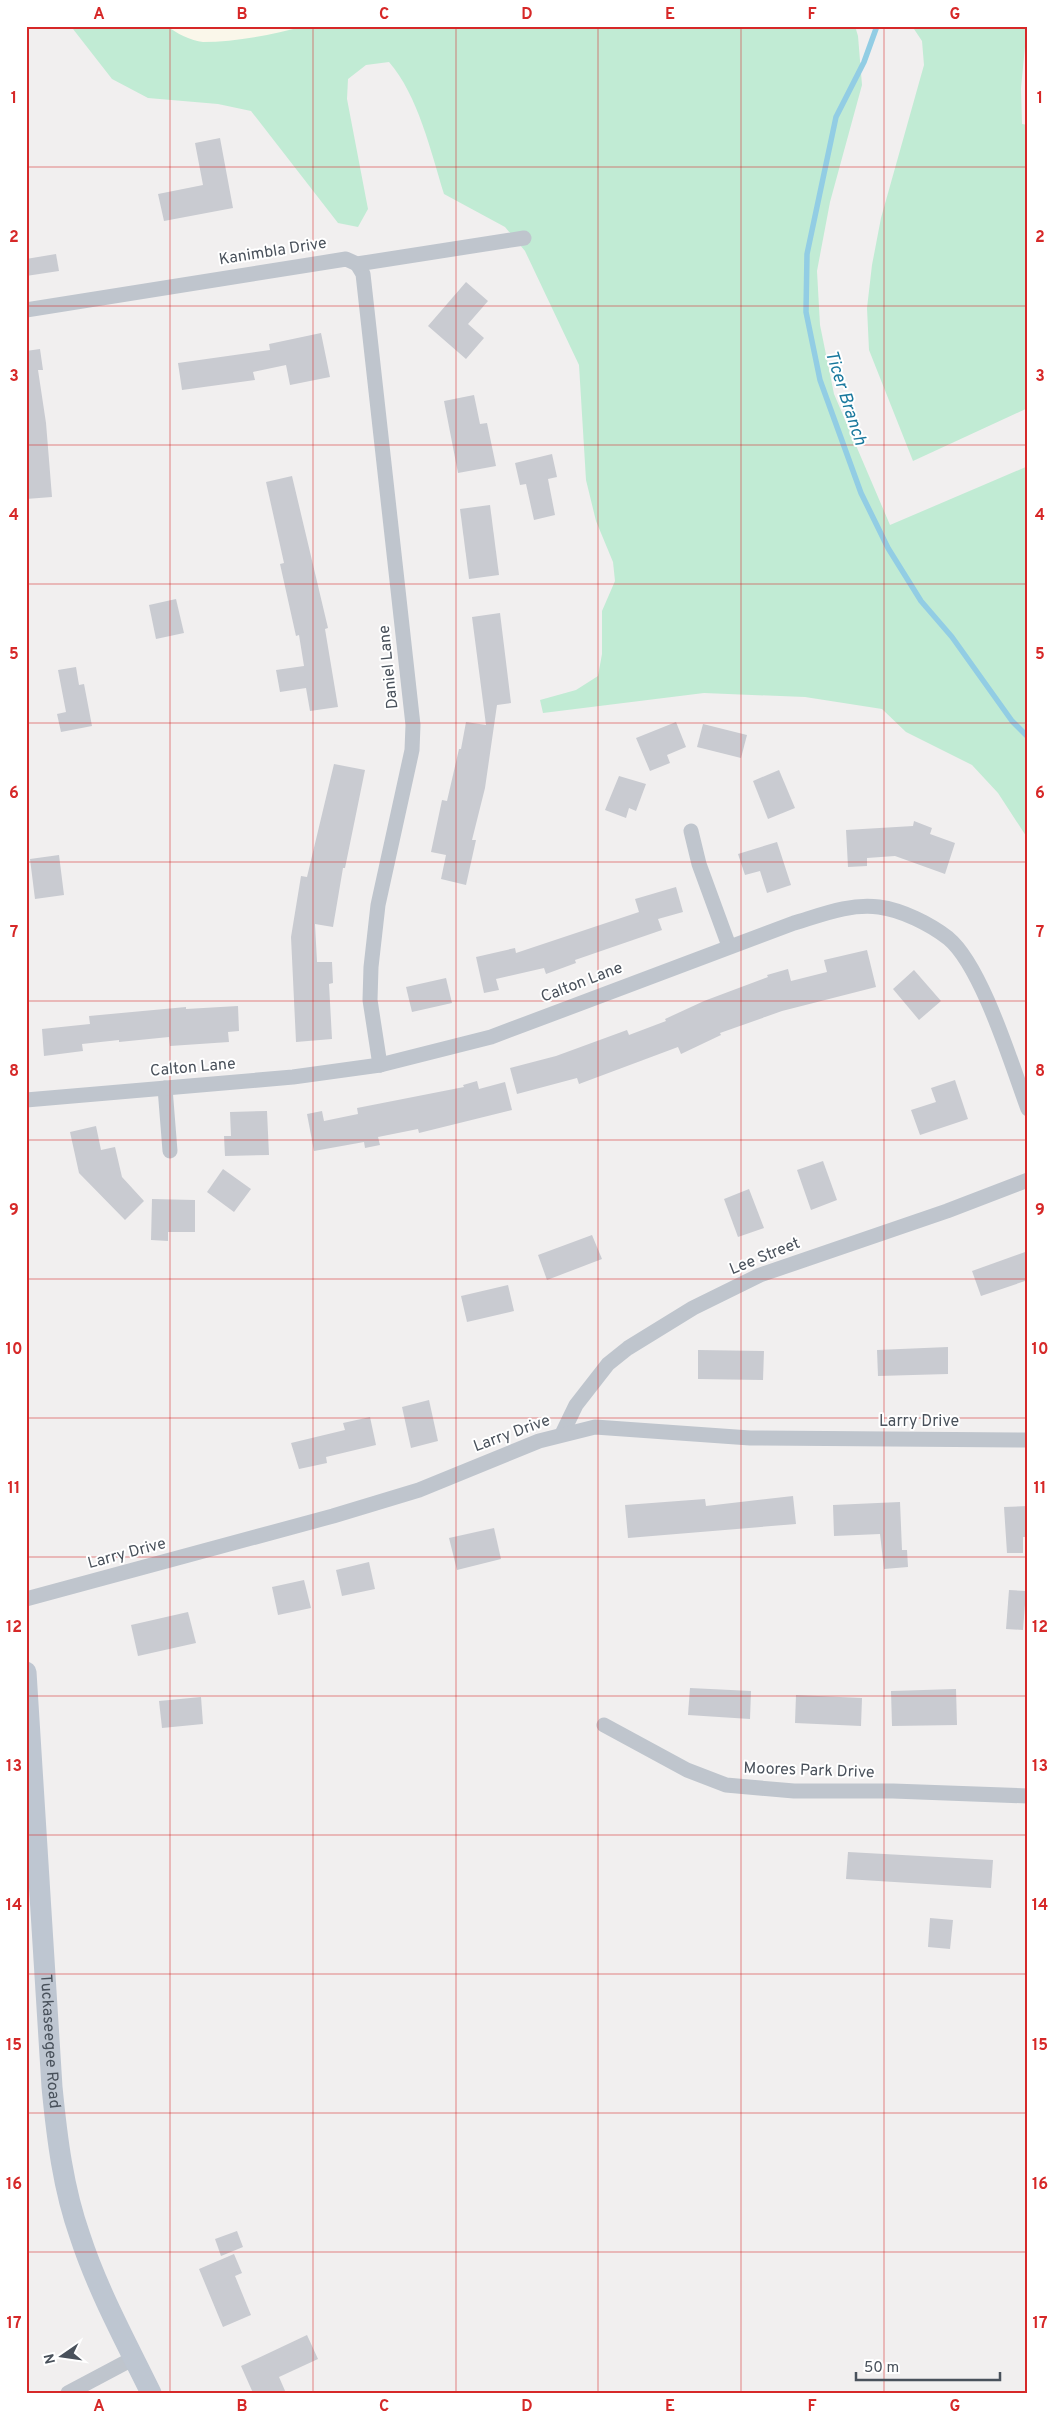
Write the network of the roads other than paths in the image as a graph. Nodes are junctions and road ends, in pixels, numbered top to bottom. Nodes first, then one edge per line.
1 (524, 238) dead end
2 (357, 264) junction
3 (26, 310) edge
4 (691, 831) dead end
5 (729, 946) junction
6 (380, 1065) junction
7 (165, 1088) junction
8 (26, 1100) edge
9 (1028, 1110) edge
10 (170, 1151) dead end
11 (1028, 1180) edge
12 (562, 1434) junction
13 (1028, 1440) edge
14 (26, 1599) edge
15 (26, 1672) edge
16 (604, 1724) dead end
17 (1028, 1796) edge
18 (134, 2358) junction
19 (68, 2393) edge
20 (151, 2393) edge

1 - 2 street, Kanimbla Drive
2 - 3 street, Kanimbla Drive
2 - 6 street, Daniel Lane
4 - 5 street
5 - 6 street, Calton Lane
5 - 9 street, Calton Lane
6 - 7 street, Calton Lane
7 - 8 street, Calton Lane
7 - 10 street
11 - 12 street, Lee Street
12 - 13 street, Larry Drive
12 - 14 street, Larry Drive
15 - 18 street, Tuckaseegee Road
16 - 17 street, Moores Park Drive
18 - 19 street
18 - 20 street, Tuckaseegee Road

